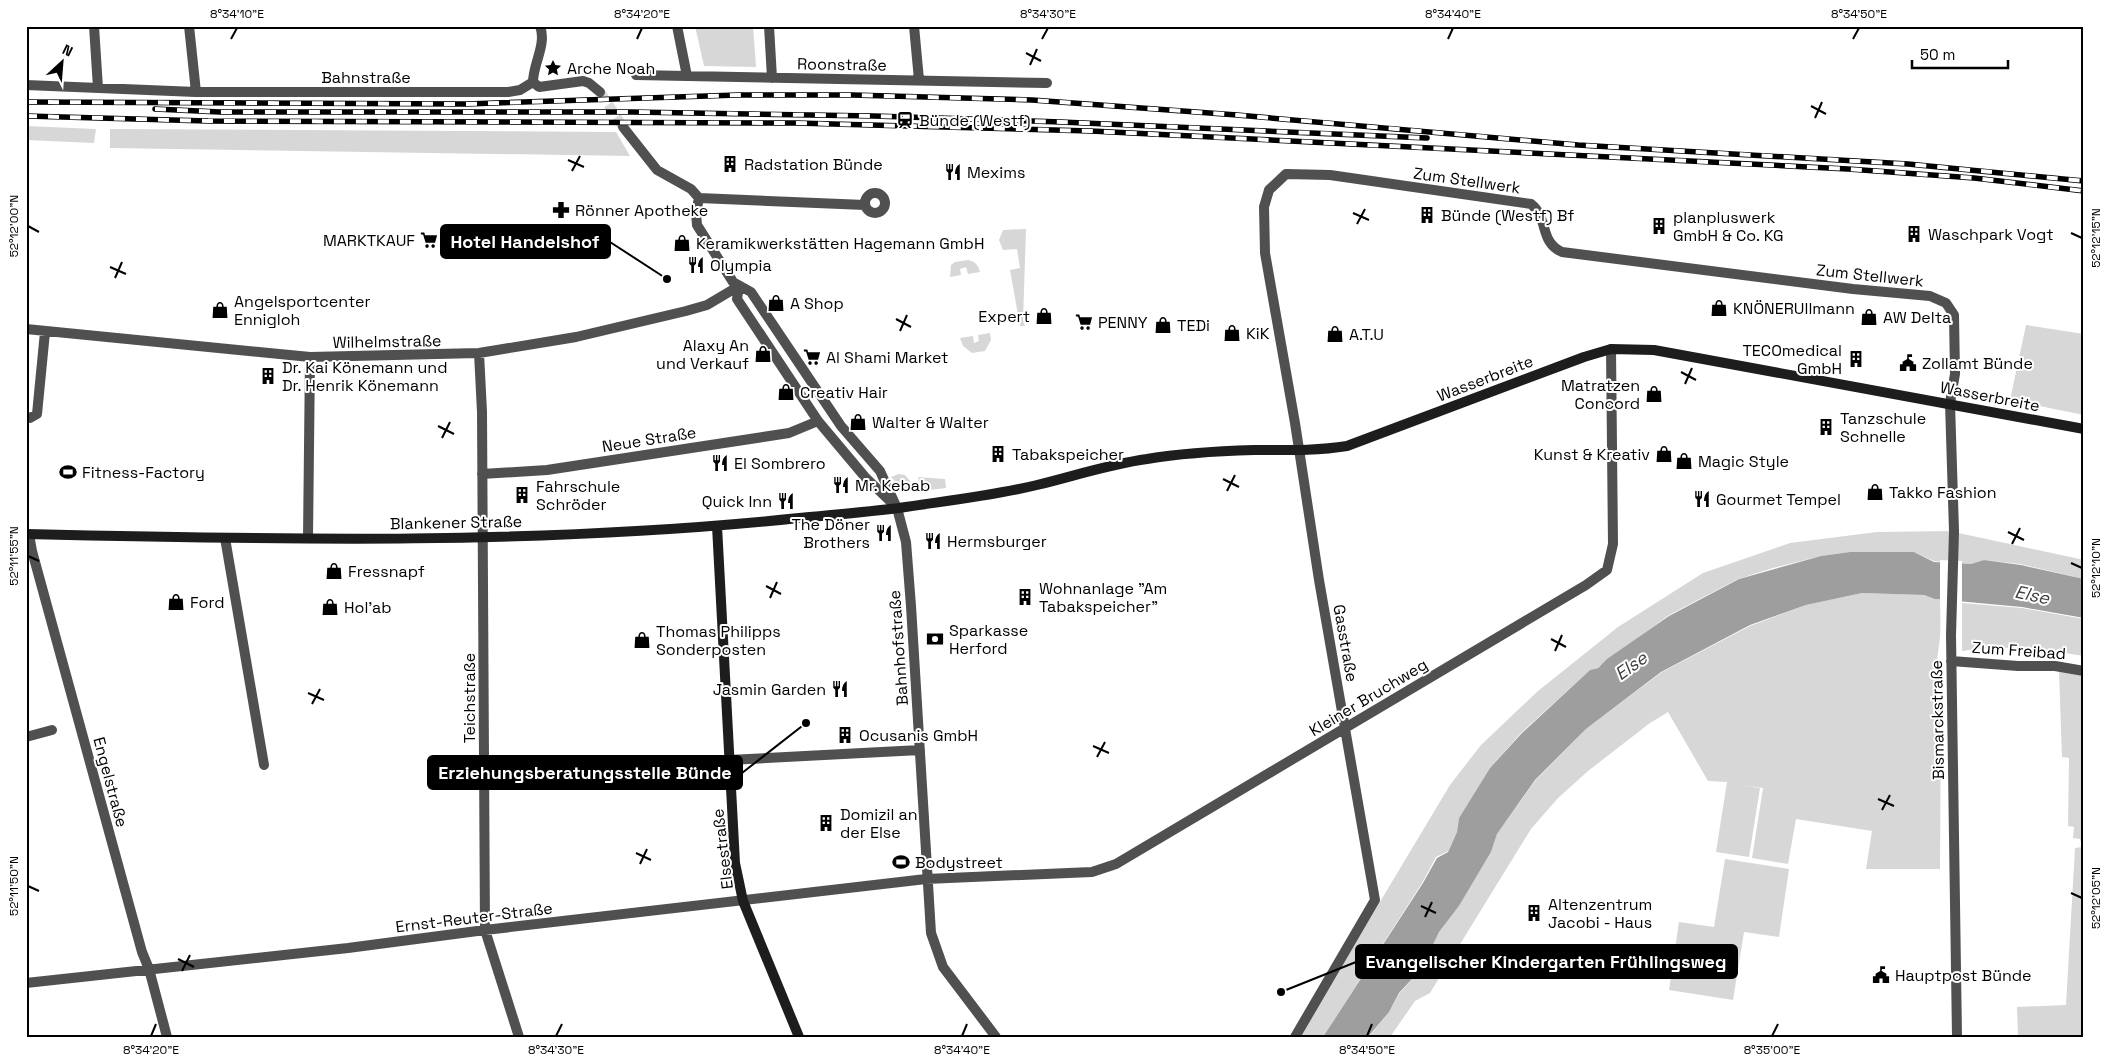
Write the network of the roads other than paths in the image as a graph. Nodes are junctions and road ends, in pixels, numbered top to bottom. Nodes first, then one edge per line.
1 (94, 26) edge
2 (189, 26) edge
3 (540, 26) edge
4 (677, 26) edge
5 (769, 26) edge
6 (914, 26) edge
7 (636, 75) dead end
8 (687, 76) junction
9 (772, 78) junction
10 (919, 80) junction
11 (533, 82) junction
12 (1047, 83) dead end
13 (26, 85) edge
14 (98, 88) junction
15 (196, 92) junction
16 (600, 92) tunnel mouth
17 (623, 127) tunnel mouth
18 (699, 198) junction
19 (865, 205) dead end
20 (739, 286) junction
21 (26, 329) edge
22 (45, 332) junction
23 (1611, 350) junction
24 (479, 353) junction
25 (310, 358) junction
26 (1950, 403) junction
27 (26, 417) edge
28 (818, 421) junction
29 (2084, 429) edge
30 (1299, 450) junction
31 (482, 474) junction
32 (897, 508) junction
33 (718, 526) junction
34 (28, 534) edge
35 (483, 537) junction
36 (225, 538) junction
37 (308, 538) junction
38 (1951, 661) junction
39 (2084, 671) edge
40 (1346, 728) junction
41 (52, 730) dead end
42 (26, 737) edge
43 (920, 750) junction
44 (730, 760) junction
45 (264, 765) dead end
46 (926, 879) junction
47 (743, 901) junction
48 (485, 930) junction
49 (149, 969) junction
50 (26, 983) edge
51 (167, 1037) edge
52 (519, 1037) edge
53 (799, 1037) edge
54 (996, 1037) edge
55 (1295, 1037) edge
56 (1957, 1037) edge

1 - 14 street
2 - 15 street
3 - 11 street
4 - 8 street
5 - 9 street
6 - 10 street
7 - 8 street, Roonstraße
8 - 9 street, Roonstraße
9 - 10 street, Roonstraße
10 - 12 street, Roonstraße
11 - 15 street, Bahnstraße
11 - 16 street
13 - 14 street, Bahnstraße
14 - 15 street, Bahnstraße
17 - 18 street
18 - 19 street
18 - 20 street, Bahnhofstraße
20 - 24 street, Wilhelmstraße
20 - 28 street, Bahnhofstraße
20 - 32 street, Bahnhofstraße
21 - 22 street, Wilhelmstraße
22 - 25 street, Wilhelmstraße
22 - 27 street
23 - 26 main road, Wasserbreite
23 - 30 main road, Wasserbreite
23 - 40 street, Kleiner Bruchweg
24 - 25 street, Wilhelmstraße
24 - 31 street, Teichstraße
25 - 37 street
26 - 29 main road, Wasserbreite
26 - 30 street, Zum Stellwerk
26 - 38 street, Bismarckstraße
28 - 31 street, Neue Straße
28 - 32 street, Bahnhofstraße
30 - 32 main road, Wasserbreite
30 - 40 street, Gasstraße
31 - 35 street, Teichstraße
32 - 33 main road, Blankener Straße
32 - 43 street, Bahnhofstraße
33 - 35 main road, Blankener Straße
33 - 44 main road, Elsestraße
34 - 36 main road, Blankener Straße
34 - 49 street, Engelstraße
35 - 37 main road, Blankener Straße
35 - 48 street, Teichstraße
36 - 37 main road, Blankener Straße
36 - 45 street
38 - 39 street, Zum Freibad
38 - 56 street, Bismarckstraße
40 - 46 street, Kleiner Bruchweg
40 - 55 street, Gasstraße
41 - 42 street
43 - 44 street
43 - 46 street, Bahnhofstraße
44 - 47 main road, Elsestraße
46 - 47 street, Ernst-Reuter-Straße
46 - 54 street, Bahnhofstraße
47 - 48 street, Ernst-Reuter-Straße
47 - 53 main road, Elsestraße
48 - 49 street, Ernst-Reuter-Straße
48 - 52 street, Teichstraße
49 - 50 street, Ernst-Reuter-Straße
49 - 51 street, Engelstraße

